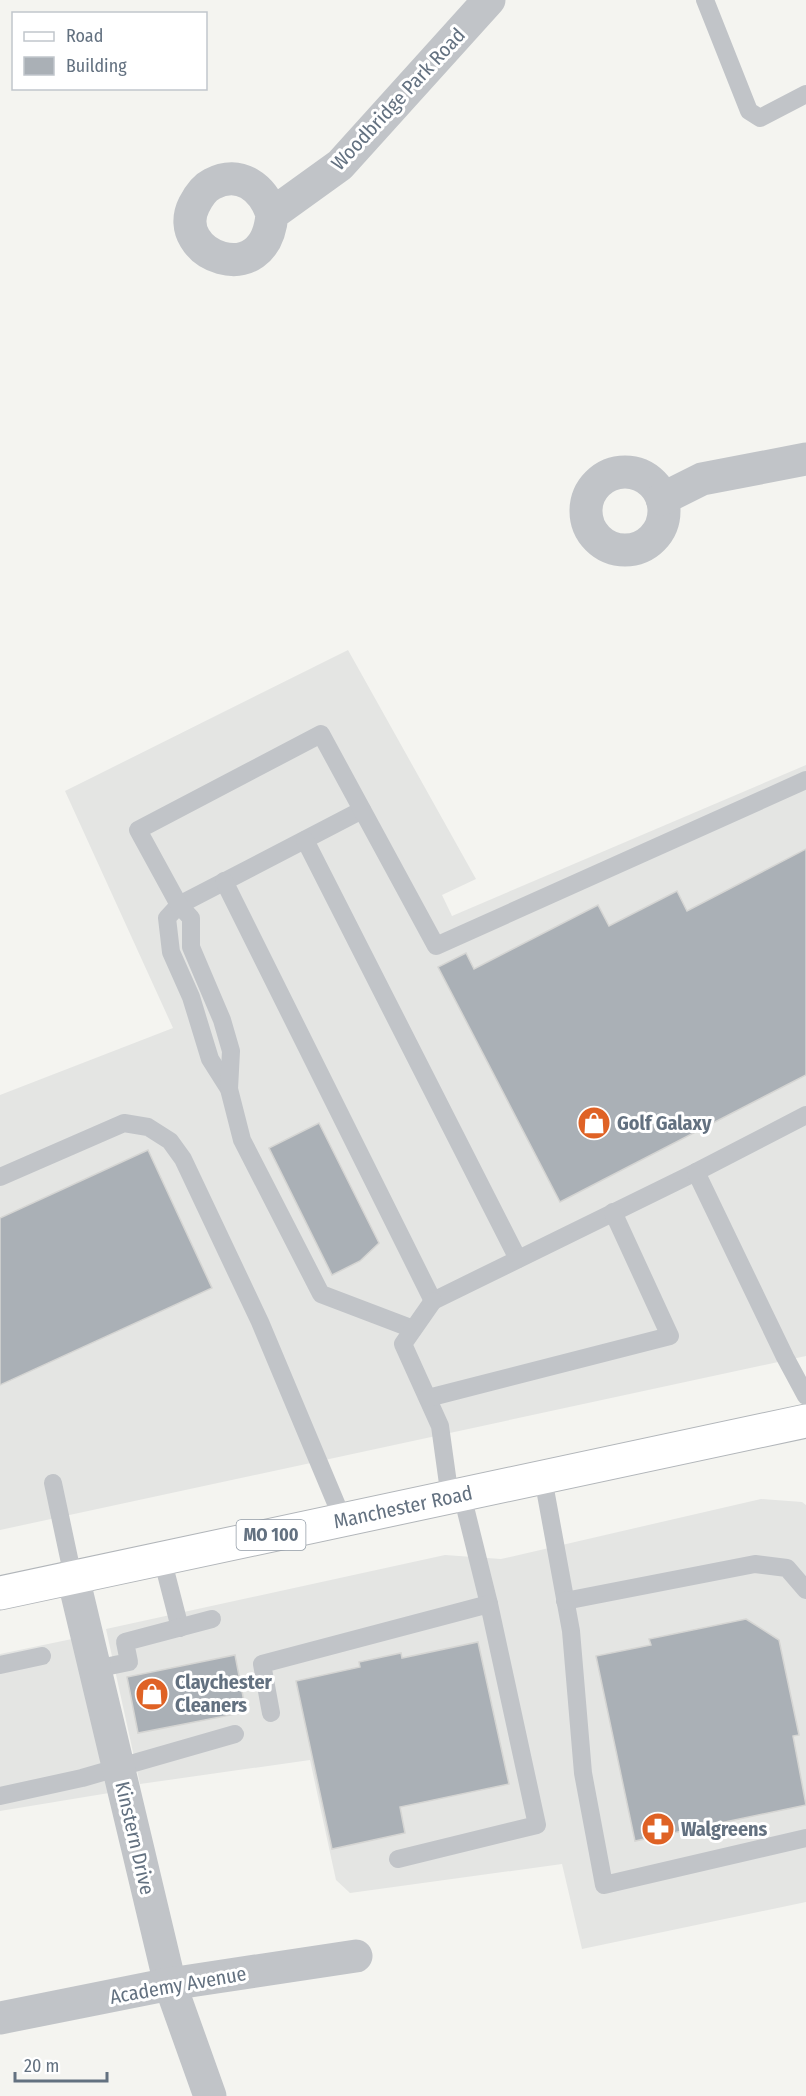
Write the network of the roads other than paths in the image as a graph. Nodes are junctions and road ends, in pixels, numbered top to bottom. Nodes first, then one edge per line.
1 (489, 0) edge
2 (705, 0) edge
3 (806, 94) edge
4 (272, 214) dead end
5 (806, 459) edge
6 (662, 499) dead end
7 (806, 780) edge
8 (362, 810) junction
9 (305, 840) junction
10 (224, 881) junction
11 (179, 905) junction
12 (806, 1114) edge
13 (696, 1172) junction
14 (0, 1177) edge
15 (613, 1212) junction
16 (518, 1259) junction
17 (433, 1300) junction
18 (414, 1329) junction
19 (806, 1396) edge
20 (428, 1398) junction
21 (806, 1421) edge
22 (543, 1478) junction
23 (53, 1483) dead end
24 (456, 1497) junction
25 (342, 1520) junction
26 (162, 1558) junction
27 (73, 1577) junction
28 (806, 1590) edge
29 (0, 1593) edge
30 (565, 1601) junction
31 (489, 1604) junction
32 (212, 1619) dead end
33 (180, 1628) junction
34 (42, 1656) dead end
35 (0, 1665) edge
36 (95, 1669) junction
37 (271, 1713) dead end
38 (235, 1734) dead end
39 (118, 1767) junction
40 (0, 1796) edge
41 (806, 1838) edge
42 (398, 1859) dead end
43 (356, 1956) dead end
44 (170, 1984) junction
45 (0, 2018) edge
46 (210, 2096) edge

1 - 4 street, Woodbridge Park Road
2 - 3 lane
5 - 6 street
7 - 8 lane
8 - 9 lane
8 - 11 lane
9 - 10 lane
9 - 16 lane
10 - 11 lane
10 - 17 lane
11 - 18 lane
12 - 13 lane
13 - 15 lane
13 - 19 lane
14 - 25 lane
15 - 16 lane
15 - 20 lane
16 - 17 lane
17 - 18 lane
18 - 20 lane
20 - 24 lane
21 - 22 main road, Manchester Road / MO 100
22 - 24 main road, Manchester Road / MO 100
22 - 30 lane
23 - 27 lane
24 - 25 main road, Manchester Road / MO 100
24 - 31 lane
25 - 26 main road, Manchester Road / MO 100
26 - 27 main road, Manchester Road / MO 100
26 - 33 lane
27 - 29 main road, Manchester Road / MO 100
27 - 36 street, Kinstern Drive
28 - 30 lane
30 - 41 lane
31 - 37 lane
31 - 42 lane
32 - 33 lane
33 - 36 lane
34 - 35 lane
36 - 39 street, Kinstern Drive
38 - 39 lane
39 - 40 lane
39 - 44 street, Kinstern Drive
43 - 44 street, Academy Avenue
44 - 45 street, Academy Avenue
44 - 46 street, Kinstern Drive

